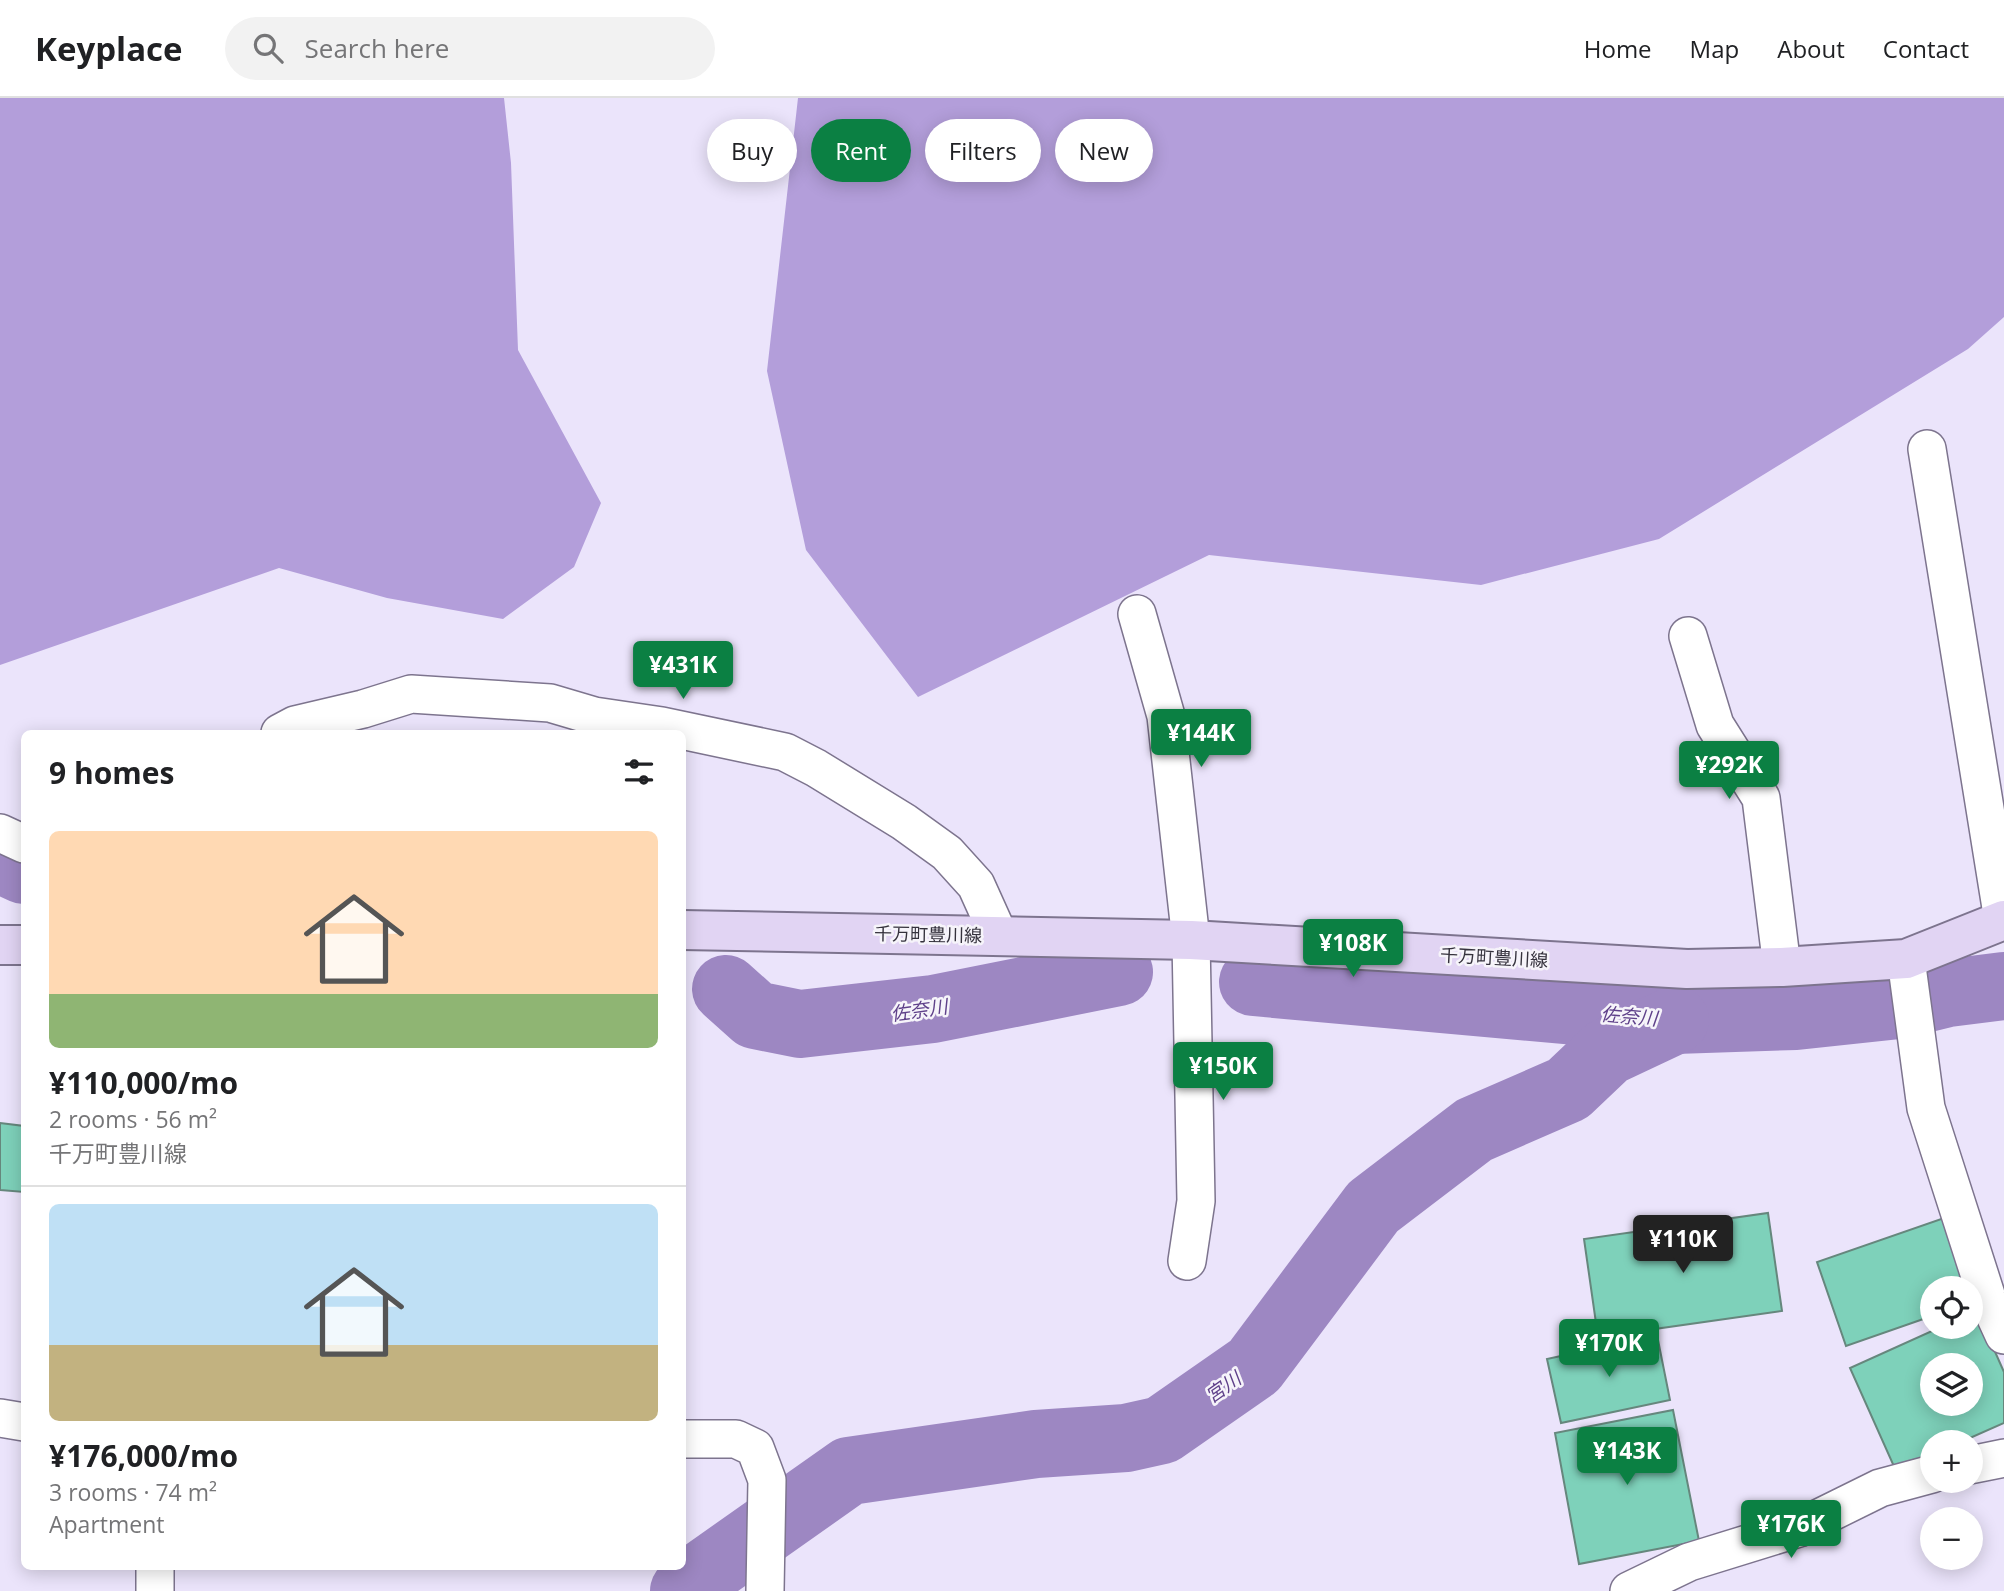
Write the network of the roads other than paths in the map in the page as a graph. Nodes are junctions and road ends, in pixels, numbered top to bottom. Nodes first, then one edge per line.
1 (1927, 449) dead end
2 (1137, 614) dead end
3 (1688, 636) dead end
4 (286, 730) edge
5 (681, 730) edge
6 (686, 731) edge
7 (0, 833) edge
8 (21, 843) edge
9 (2003, 920) edge
10 (686, 930) edge
11 (999, 936) junction
12 (1191, 940) junction
13 (0, 945) edge
14 (21, 945) edge
15 (1906, 959) junction
16 (1782, 967) junction
17 (1187, 1261) dead end
18 (2004, 1335) edge
19 (0, 1418) edge
20 (21, 1422) edge
21 (686, 1439) edge
22 (2004, 1458) edge
23 (1983, 1462) edge
24 (1920, 1477) edge
25 (155, 1570) edge
26 (155, 1591) edge
27 (765, 1591) edge
28 (1629, 1591) edge

1 - 9 street
2 - 12 street
3 - 16 street
4 - 5 street
6 - 11 street
7 - 8 street
9 - 15 main road, 千万町豊川線
10 - 11 main road, 千万町豊川線
11 - 12 main road, 千万町豊川線
12 - 16 main road, 千万町豊川線
12 - 17 street
13 - 14 main road
15 - 16 main road, 千万町豊川線
15 - 18 street
19 - 20 street
21 - 27 street
22 - 23 street
24 - 28 street
25 - 26 street

